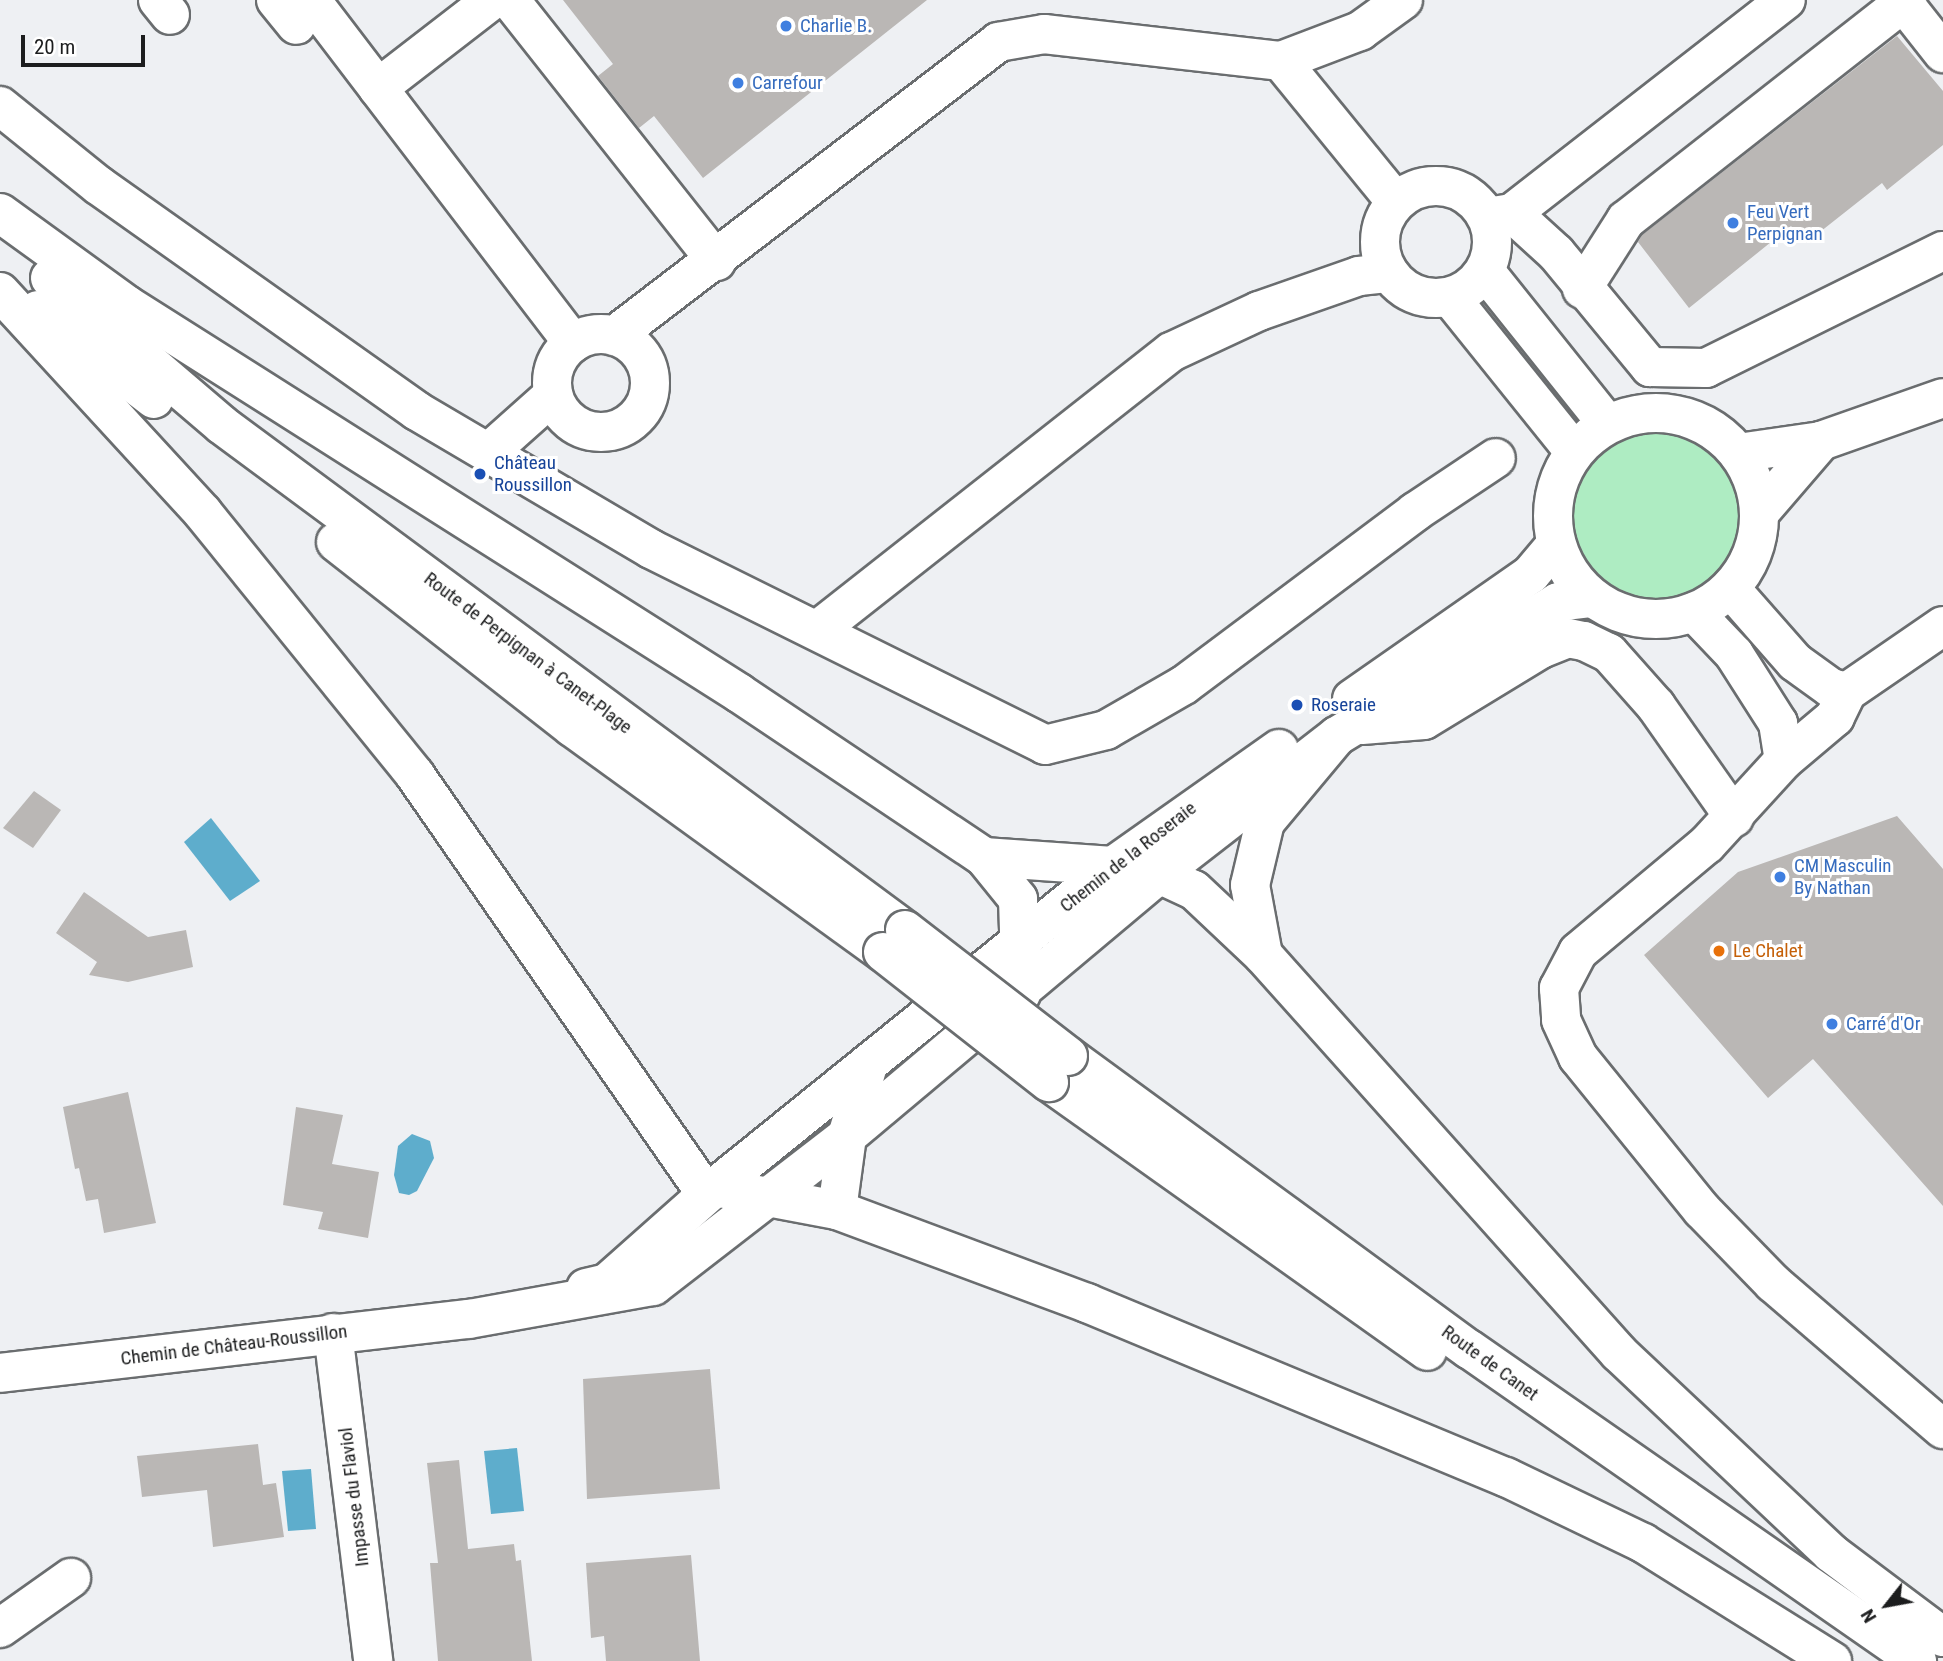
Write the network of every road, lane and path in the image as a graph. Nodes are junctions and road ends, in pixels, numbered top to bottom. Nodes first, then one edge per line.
1 (492, 0) edge
2 (510, 0) edge
3 (1404, 0) edge
4 (1786, 0) edge
5 (1907, 3) edge
6 (294, 8) edge
7 (1943, 53) edge
8 (1281, 61) junction
9 (378, 88) junction
10 (0, 106) edge
11 (1396, 202) junction
12 (0, 213) edge
13 (1499, 215) junction
14 (0, 235) edge
15 (1943, 251) edge
16 (716, 261) junction
17 (1485, 271) junction
18 (1389, 274) junction
19 (0, 281) edge
20 (1582, 289) junction
21 (0, 292) edge
22 (1450, 297) junction
23 (614, 336) junction
24 (573, 343) junction
25 (553, 395) junction
26 (1943, 398) edge
27 (1607, 424) junction
28 (1821, 441) junction
29 (1574, 451) junction
30 (489, 452) junction
31 (1738, 453) junction
32 (1496, 458) dead end
33 (1760, 512) junction
34 (1556, 544) junction
35 (1730, 588) junction
36 (1592, 598) junction
37 (1694, 612) junction
38 (1943, 626) edge
39 (819, 629) junction
40 (1847, 692) junction
41 (1345, 731) junction
42 (1792, 741) junction
43 (1734, 817) junction
44 (984, 857) junction
45 (1113, 866) junction
46 (1159, 874) junction
47 (894, 941) junction
48 (1021, 941) junction
49 (1263, 955) junction
50 (1021, 993) junction
51 (867, 1069) junction
52 (1059, 1069) junction
53 (847, 1136) junction
54 (713, 1189) junction
55 (769, 1198) junction
56 (837, 1210) junction
57 (469, 1319) junction
58 (333, 1334) junction
59 (0, 1373) edge
60 (1943, 1429) edge
61 (71, 1578) dead end
62 (0, 1628) edge
63 (1943, 1637) edge
64 (373, 1661) edge
65 (1832, 1661) edge
66 (1875, 1661) edge
67 (1917, 1661) edge

1 - 9 main road
2 - 16 main road
3 - 8 main road
4 - 13 main road
5 - 7 main road
5 - 20 main road
6 - 9 main road
8 - 11 main road
8 - 16 main road
9 - 24 main road
10 - 30 main road
11 - 13 main road
11 - 18 main road
12 - 44 main road
13 - 17 main road
13 - 20 main road
14 - 47 main road, Route de Perpignan à Canet-Plage
15 - 20 main road
16 - 23 main road
17 - 22 main road
17 - 27 main road
18 - 22 main road
18 - 39 main road
19 - 47 main road, Route de Perpignan à Canet-Plage
21 - 54 main road
22 - 29 main road
23 - 24 main road
23 - 25 main road
24 - 25 main road
25 - 30 main road
26 - 28 main road
27 - 29 main road
27 - 31 main road
28 - 31 main road
28 - 33 main road
29 - 34 main road
30 - 39 main road
31 - 33 main road
32 - 39 main road
33 - 35 main road
34 - 36 main road
34 - 45 main road, Chemin de la Roseraie
35 - 37 main road
35 - 40 main road
36 - 37 main road
36 - 41 main road, Chemin de la Roseraie
37 - 42 main road
38 - 40 main road
40 - 42 main road
41 - 43 main road
41 - 46 main road, Chemin de la Roseraie
41 - 49 main road
42 - 43 main road
43 - 60 main road
44 - 45 main road
44 - 48 main road
45 - 46 main road
45 - 48 main road, Chemin de la Roseraie
46 - 49 main road
46 - 50 main road, Chemin de la Roseraie
47 - 52 main road, Route de Perpignan à Canet-Plage, bridge
48 - 50 main road
48 - 51 main road, Chemin de la Roseraie
49 - 63 main road
50 - 53 main road, Chemin de la Roseraie
51 - 53 main road
51 - 54 main road, Chemin de la Roseraie
52 - 66 main road, Route de Canet
52 - 67 main road, Route de Canet
53 - 55 main road, Chemin de la Roseraie
53 - 56 main road
54 - 55 main road
54 - 57 main road, Chemin de Château-Roussillon
55 - 56 main road
55 - 57 main road, Chemin de Château-Roussillon
56 - 65 main road
57 - 58 main road, Chemin de Château-Roussillon
58 - 59 main road, Chemin de Château-Roussillon
58 - 64 main road, Impasse du Flaviol
61 - 62 main road

